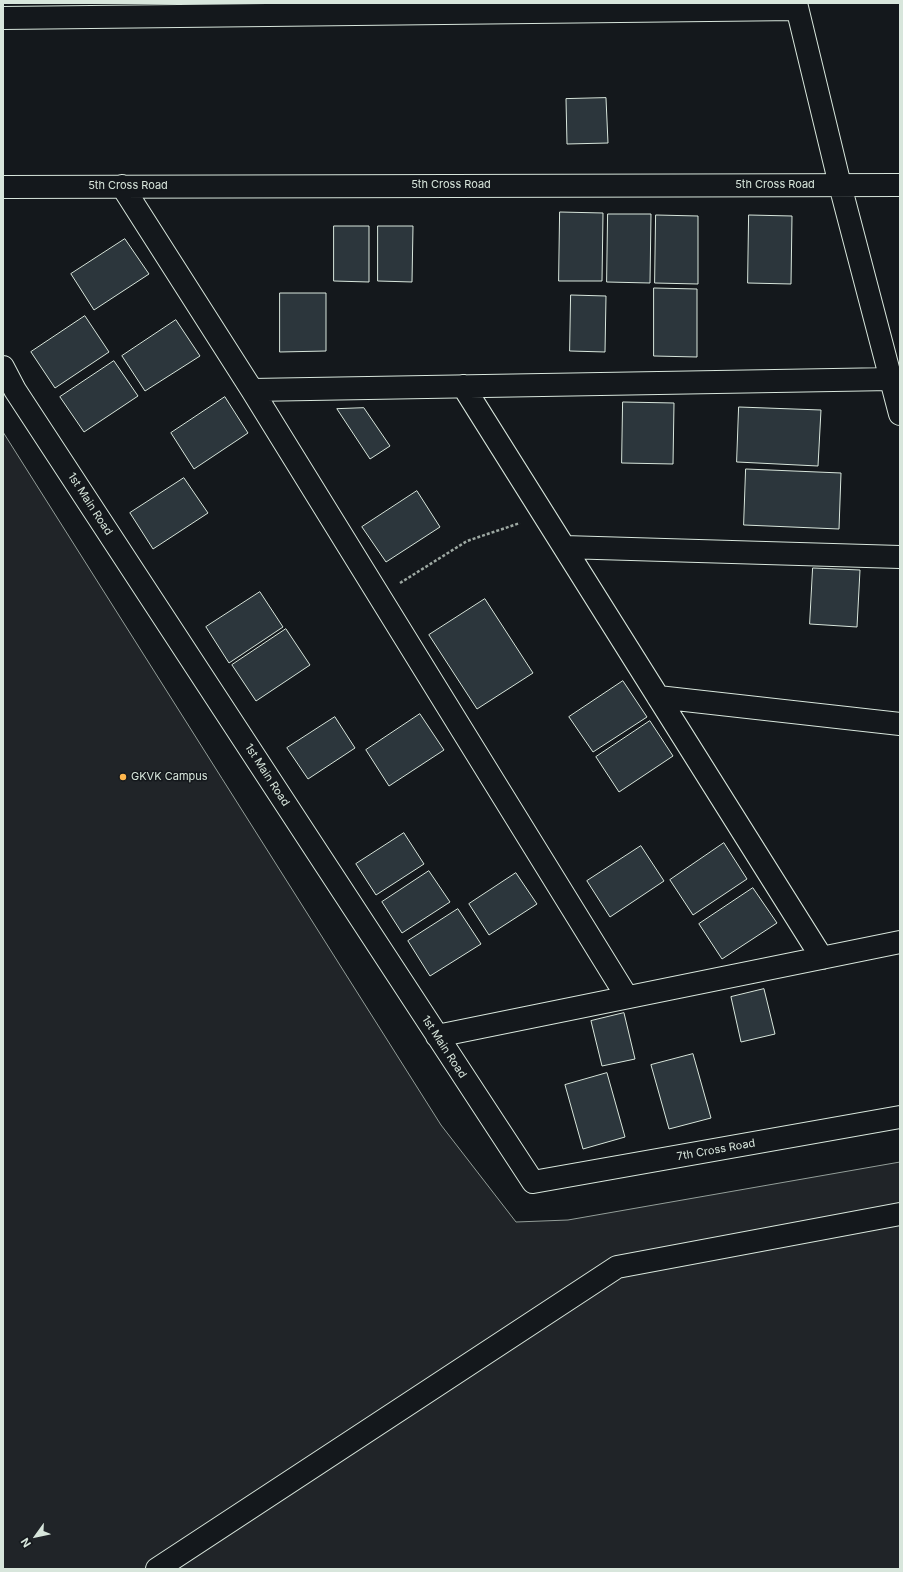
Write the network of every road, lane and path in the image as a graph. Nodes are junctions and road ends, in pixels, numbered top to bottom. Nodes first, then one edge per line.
1 (796, 6) edge
2 (10, 13) edge
3 (840, 185) junction
4 (900, 185) edge
5 (122, 186) junction
6 (3, 187) edge
7 (3, 367) edge
8 (891, 379) junction
9 (463, 386) junction
10 (252, 390) junction
11 (900, 414) edge
12 (544, 514) junction
13 (564, 546) junction
14 (900, 556) edge
15 (379, 596) junction
16 (658, 697) junction
17 (900, 724) edge
18 (900, 942) edge
19 (822, 958) junction
20 (627, 997) junction
21 (437, 1036) junction
22 (900, 1117) edge
23 (533, 1182) joint
24 (900, 1214) edge
25 (157, 1569) edge

1 - 2 street
1 - 3 street
3 - 4 street, 5th Cross Road
3 - 5 street, 5th Cross Road
3 - 8 street
5 - 6 street, 5th Cross Road
5 - 10 street
7 - 21 street, 1st Main Road
8 - 9 street
8 - 11 street
9 - 10 street
9 - 12 street
10 - 15 street
12 - 13 street
12 - 15 path
13 - 14 street
13 - 16 street
15 - 20 street
16 - 17 street
16 - 19 street
18 - 19 street
19 - 20 street
20 - 21 street
21 - 23 street, 1st Main Road
22 - 23 street, 7th Cross Road
24 - 25 street

